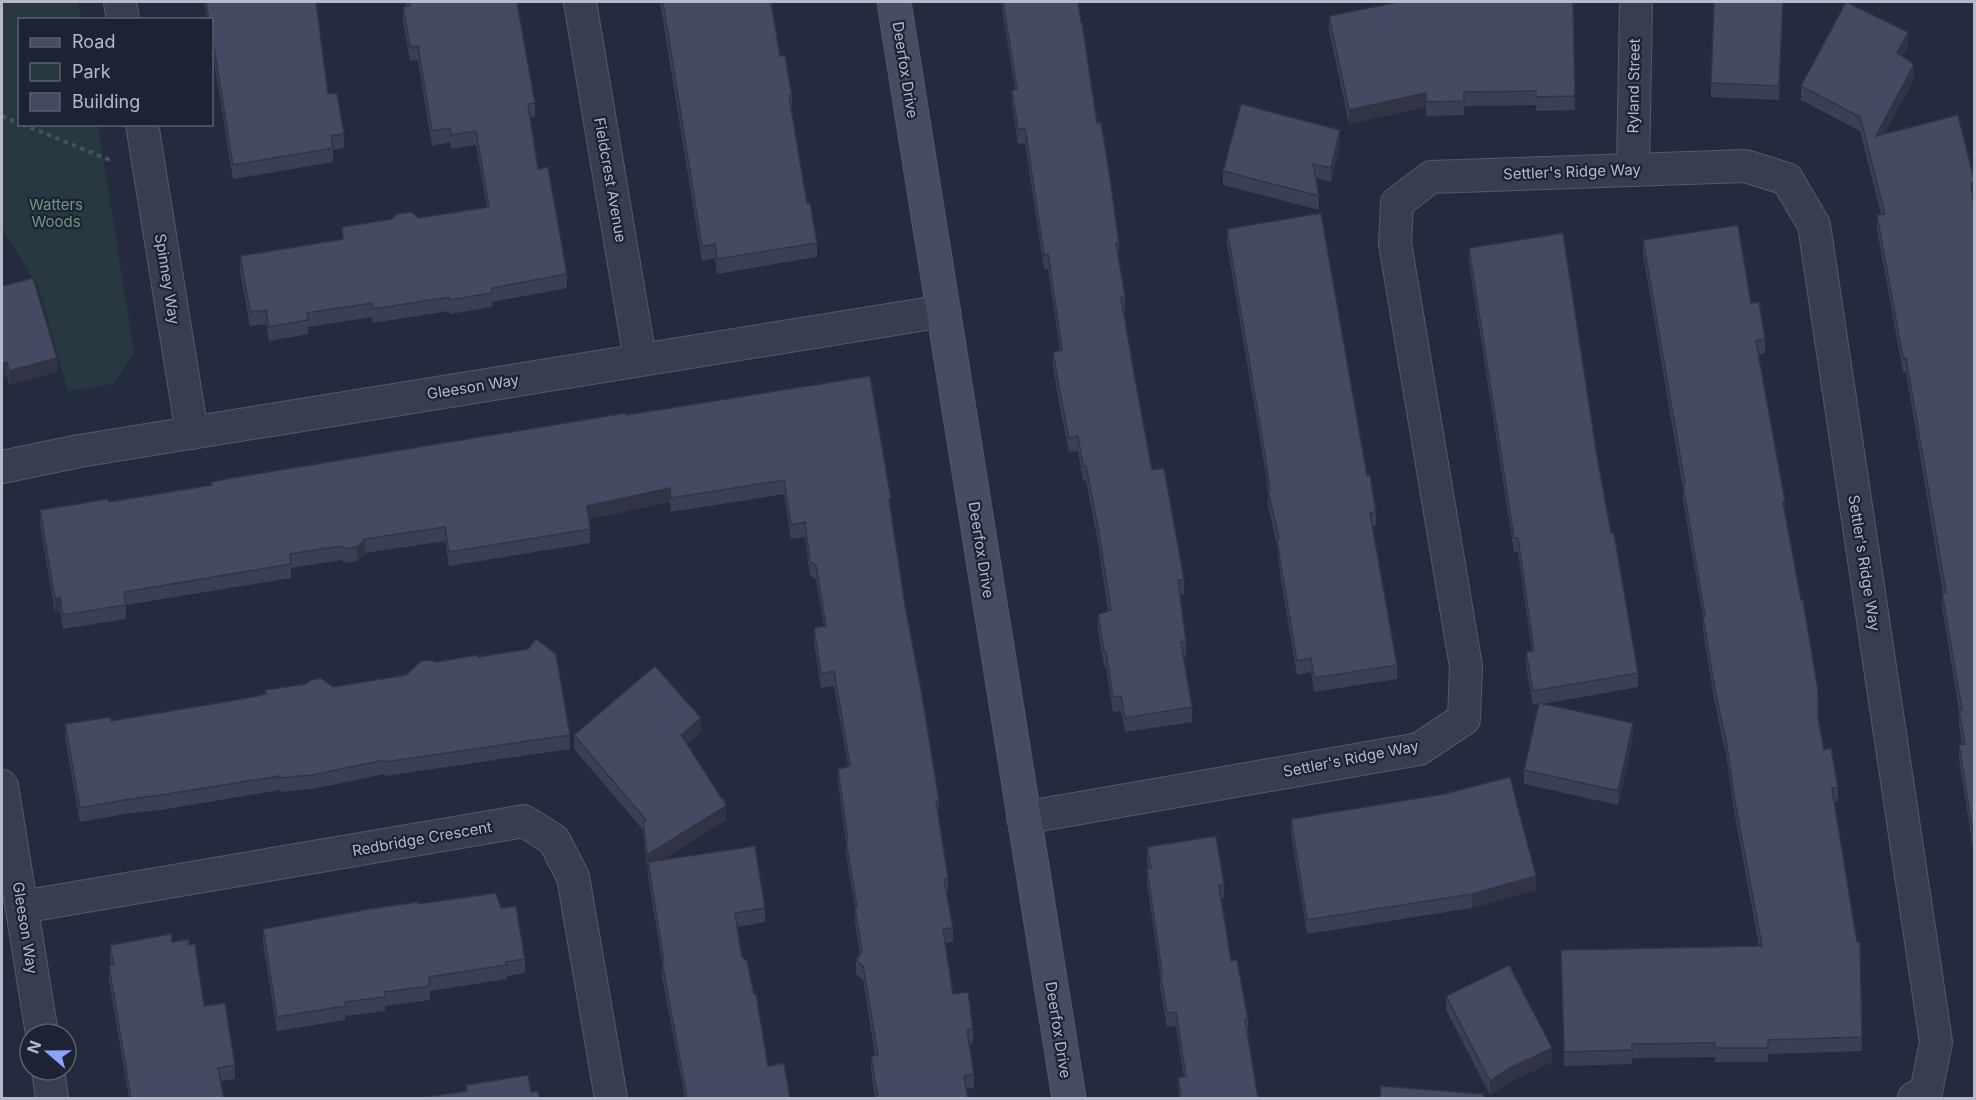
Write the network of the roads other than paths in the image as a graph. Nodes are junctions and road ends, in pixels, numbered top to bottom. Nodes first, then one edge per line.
1 (120, 2) edge
2 (580, 2) edge
3 (894, 2) edge
4 (1636, 2) edge
5 (123, 18) edge
6 (142, 126) edge
7 (1633, 170) junction
8 (944, 311) junction
9 (640, 359) junction
10 (192, 433) junction
11 (2, 467) edge
12 (2, 786) edge
13 (1023, 818) junction
14 (22, 907) junction
15 (40, 1022) edge
16 (50, 1082) edge
17 (52, 1098) edge
18 (611, 1098) edge
19 (1069, 1098) edge
20 (1914, 1098) edge

1 - 5 street
2 - 9 street, Fieldcrest Avenue
3 - 8 street, Deerfox Drive
4 - 7 street, Ryland Street
6 - 10 street, Spinney Way
7 - 13 street, Settler's Ridge Way
7 - 20 street, Settler's Ridge Way
8 - 9 street, Gleeson Way
8 - 13 street, Deerfox Drive
9 - 10 street, Gleeson Way
10 - 11 street, Gleeson Way
12 - 14 street, Gleeson Way
13 - 19 street, Deerfox Drive
14 - 15 street, Gleeson Way
14 - 18 street, Redbridge Crescent
16 - 17 street

